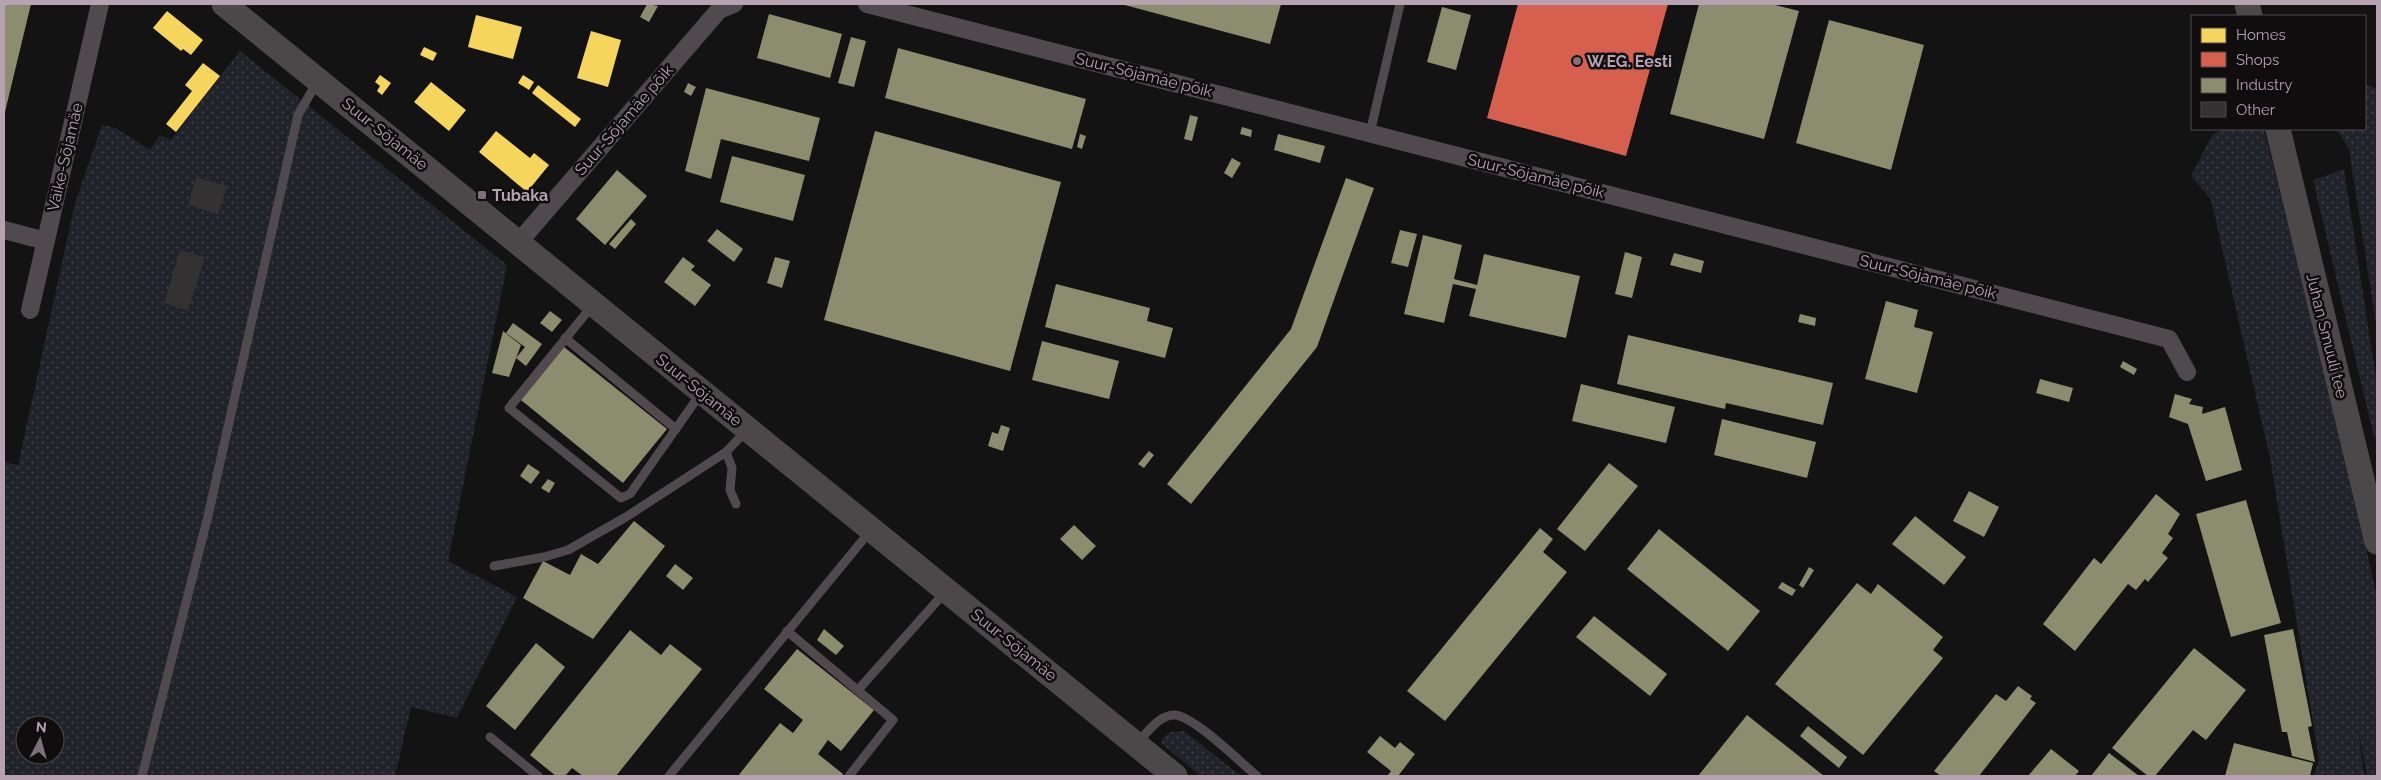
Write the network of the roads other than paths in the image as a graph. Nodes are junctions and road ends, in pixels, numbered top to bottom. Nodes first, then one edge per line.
1 (100, 4) edge
2 (224, 4) edge
3 (734, 4) edge
4 (867, 4) edge
5 (1400, 4) edge
6 (318, 80) junction
7 (2278, 130) edge
8 (1370, 133) junction
9 (4, 230) edge
10 (46, 241) junction
11 (518, 242) junction
12 (593, 304) junction
13 (30, 310) dead end
14 (565, 338) junction
15 (2187, 372) dead end
16 (702, 392) junction
17 (676, 429) junction
18 (748, 429) junction
19 (726, 452) junction
20 (736, 504) dead end
21 (871, 530) junction
22 (2377, 542) edge
23 (494, 566) dead end
24 (946, 590) junction
25 (788, 631) junction
26 (858, 690) junction
27 (490, 737) dead end
28 (1136, 744) junction
29 (142, 776) edge
30 (538, 776) edge
31 (669, 776) edge
32 (849, 776) edge
33 (1175, 776) edge
34 (1257, 776) edge

1 - 10 street, Väike-Sõjamäe
2 - 6 main road, Suur-Sõjamäe
3 - 11 street, Suur-Sõjamäe põik
4 - 8 street, Suur-Sõjamäe põik
5 - 8 lane
6 - 11 main road, Suur-Sõjamäe
6 - 29 lane
7 - 22 main road, Juhan Smuuli tee
8 - 15 street, Suur-Sõjamäe põik
9 - 10 street
10 - 13 street, Väike-Sõjamäe
11 - 12 main road, Suur-Sõjamäe
12 - 14 lane
12 - 16 main road, Suur-Sõjamäe
14 - 17 lane
14 - 17 lane
16 - 17 lane
16 - 18 main road, Suur-Sõjamäe
18 - 19 lane
18 - 21 main road, Suur-Sõjamäe
19 - 20 lane
19 - 23 lane
21 - 24 main road, Suur-Sõjamäe
21 - 25 lane
24 - 26 lane
24 - 28 main road, Suur-Sõjamäe
25 - 26 lane
25 - 31 lane
26 - 32 lane
27 - 30 lane
28 - 33 main road, Suur-Sõjamäe
28 - 34 lane

